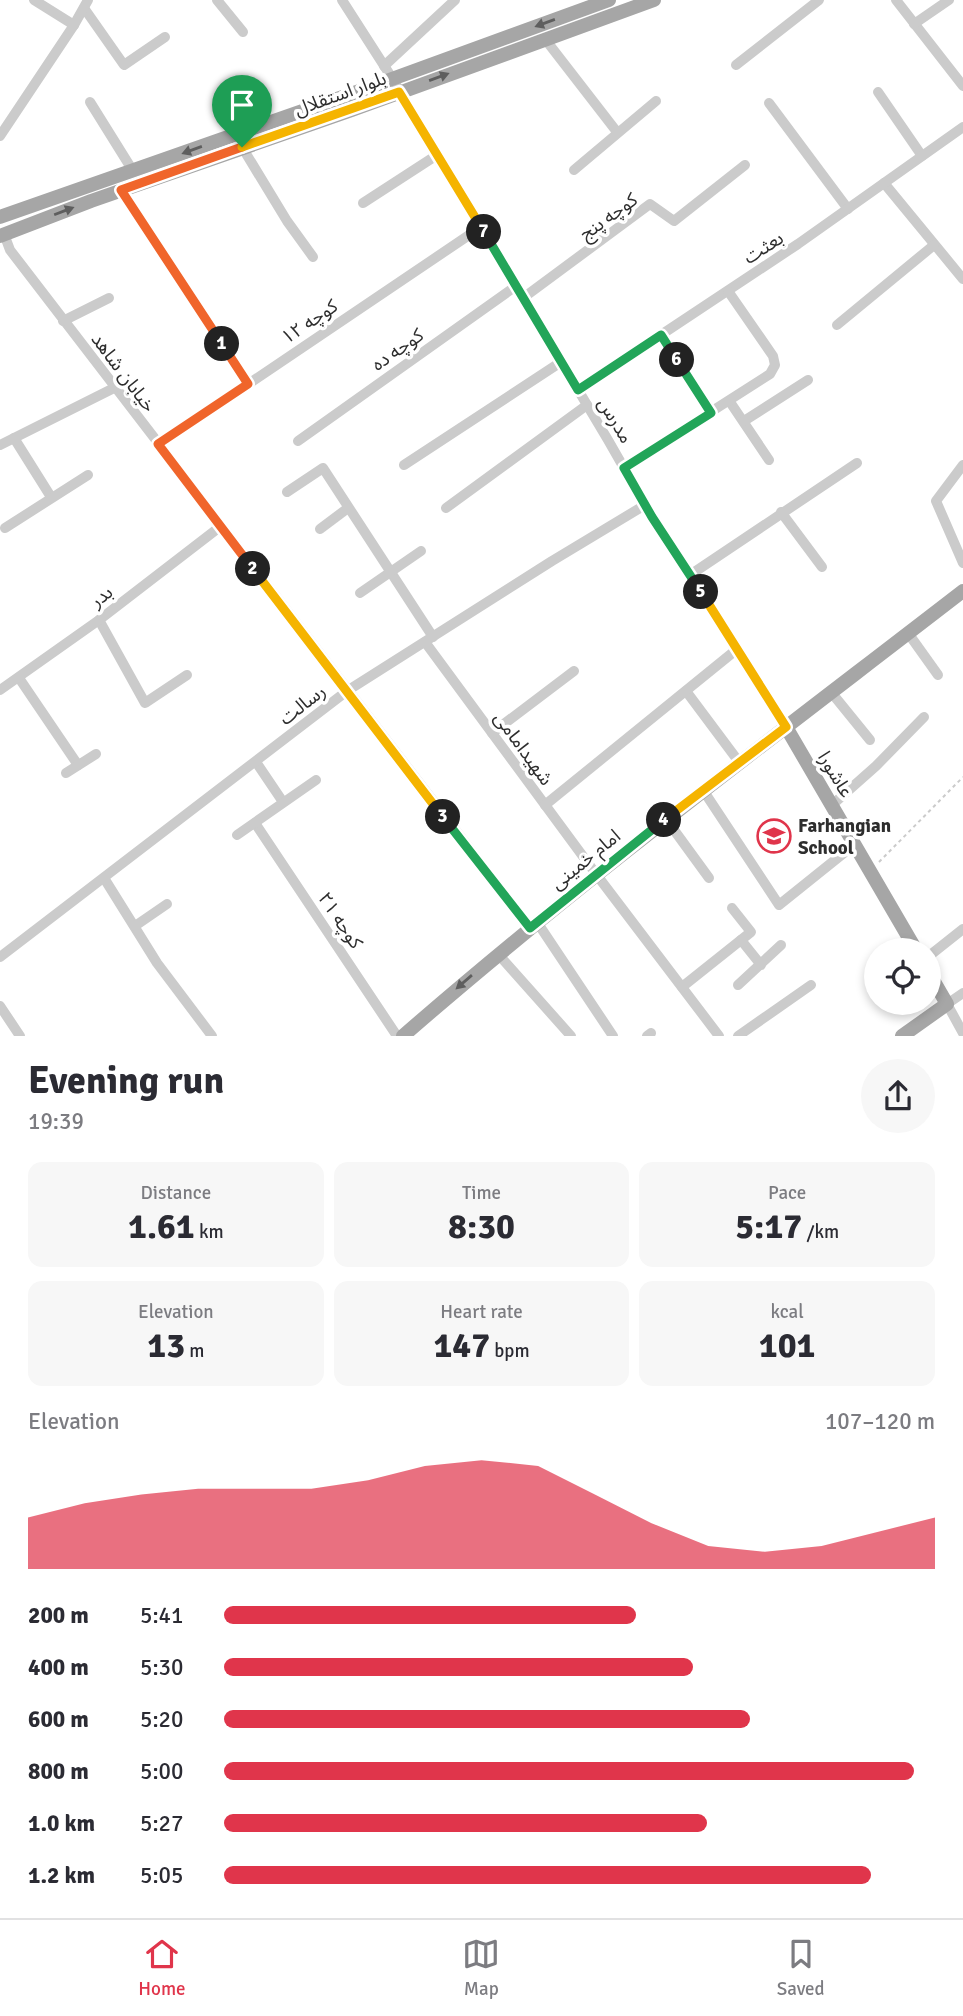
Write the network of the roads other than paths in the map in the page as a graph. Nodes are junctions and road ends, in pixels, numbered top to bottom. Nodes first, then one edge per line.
1 (34, 0) edge
2 (342, 0) edge
3 (455, 0) edge
4 (609, 0) edge
5 (643, 0) edge
6 (653, 0) edge
7 (819, 0) edge
8 (896, 0) edge
9 (949, 0) edge
10 (222, 2) edge
11 (86, 4) edge
12 (914, 24) junction
13 (74, 25) junction
14 (243, 32) dead end
15 (165, 37) dead end
16 (545, 40) junction
17 (499, 55) junction
18 (736, 65) dead end
19 (388, 72) junction
20 (963, 86) edge
21 (399, 92) junction
22 (878, 92) dead end
23 (656, 101) dead end
24 (90, 102) dead end
25 (769, 103) dead end
26 (963, 127) edge
27 (617, 132) junction
28 (0, 136) edge
29 (242, 147) junction
30 (437, 155) junction
31 (922, 156) junction
32 (744, 165) dead end
33 (574, 170) dead end
34 (133, 171) junction
35 (884, 183) junction
36 (121, 190) junction
37 (363, 202) dead end
38 (848, 209) junction
39 (0, 217) edge
40 (481, 227) junction
41 (2, 235) edge
42 (934, 244) junction
43 (313, 257) dead end
44 (963, 279) edge
45 (516, 286) junction
46 (728, 291) junction
47 (109, 298) dead end
48 (523, 298) junction
49 (64, 321) junction
50 (836, 325) dead end
51 (661, 335) junction
52 (561, 362) junction
53 (808, 380) dead end
54 (248, 384) junction
55 (114, 388) junction
56 (578, 390) junction
57 (730, 402) junction
58 (587, 405) junction
59 (711, 413) junction
60 (744, 422) junction
61 (14, 438) junction
62 (298, 441) dead end
63 (158, 444) junction
64 (0, 445) edge
65 (769, 460) dead end
66 (858, 463) dead end
67 (404, 465) dead end
68 (963, 465) edge
69 (624, 468) junction
70 (88, 475) dead end
71 (287, 492) dead end
72 (51, 497) junction
73 (645, 505) junction
74 (348, 508) junction
75 (446, 508) dead end
76 (781, 512) junction
77 (221, 526) junction
78 (5, 528) dead end
79 (320, 529) dead end
80 (421, 551) dead end
81 (963, 563) edge
82 (822, 567) dead end
83 (390, 572) junction
84 (690, 575) junction
85 (963, 591) edge
86 (360, 593) dead end
87 (99, 620) junction
88 (908, 633) junction
89 (429, 639) junction
90 (736, 650) junction
91 (574, 671) dead end
92 (187, 675) dead end
93 (938, 675) dead end
94 (19, 678) junction
95 (0, 690) edge
96 (347, 691) junction
97 (686, 691) junction
98 (831, 692) junction
99 (924, 717) dead end
100 (786, 727) junction
101 (492, 733) junction
102 (870, 740) dead end
103 (96, 754) dead end
104 (256, 762) junction
105 (739, 762) junction
106 (78, 765) junction
107 (66, 772) dead end
108 (316, 780) dead end
109 (703, 790) junction
110 (283, 802) junction
111 (545, 805) junction
112 (832, 805) junction
113 (666, 819) junction
114 (255, 823) junction
115 (237, 835) dead end
116 (855, 844) junction
117 (596, 874) junction
118 (104, 878) junction
119 (709, 878) dead end
120 (167, 904) dead end
121 (732, 908) dead end
122 (534, 925) junction
123 (135, 926) junction
124 (963, 929) edge
125 (909, 938) edge
126 (741, 940) junction
127 (781, 945) dead end
128 (941, 946) edge
129 (498, 954) junction
130 (0, 957) edge
131 (761, 965) junction
132 (738, 985) dead end
133 (811, 985) dead end
134 (682, 987) junction
135 (963, 993) edge
136 (941, 994) edge
137 (947, 1004) junction
138 (0, 1006) edge
139 (963, 1033) edge
140 (406, 1035) edge
141 (20, 1036) edge
142 (212, 1036) edge
143 (570, 1036) edge
144 (613, 1036) edge
145 (719, 1036) edge
146 (738, 1036) edge
147 (902, 1036) edge

1 - 13 street
2 - 19 street, مدرس
3 - 19 street
4 -> 19 main road, بلوار استقلال
5 - 17 street
6 - 16 main road, بلوار استقلال
7 - 18 street
8 - 12 street
9 - 12 street
10 - 14 street
11 - 13 street
11 - 15 street
12 - 20 street
13 - 28 street
16 - 17 main road, بلوار استقلال
16 - 27 street
21 -> 17 main road, بلوار استقلال
19 - 21 street, مدرس
19 -> 34 main road, بلوار استقلال
21 - 29 main road, بلوار استقلال
21 - 30 street, مدرس
22 - 31 street
23 - 27 street
24 - 34 street
25 - 38 street
26 - 31 street, بعثت
27 - 33 street
29 - 36 main road, بلوار استقلال
29 - 43 street
30 - 37 street
30 - 40 street, مدرس
31 - 35 street, بعثت
32 - 48 street, کوچه پنج
34 - 39 main road, بلوار استقلال
35 - 38 street, بعثت
35 - 42 street
41 -> 36 main road, بلوار استقلال
36 - 54 street
38 - 46 street, بعثت
40 - 45 street, مدرس
40 - 54 street, کوچه ۱۲
41 - 49 street, خیابان شاهد
42 - 44 street
42 - 50 street
45 - 48 street, مدرس
45 - 62 street, کوچه ده
46 - 51 street, بعثت
46 - 57 street
47 - 49 street
48 - 52 street, مدرس
49 - 55 street, خیابان شاهد
51 - 56 street, بعثت
51 - 59 street
52 - 56 street, مدرس
52 - 67 street
53 - 60 street
54 - 63 street, کوچه ۱۲
55 - 61 street
55 - 63 street, خیابان شاهد
56 - 58 street, مدرس
57 - 59 street
57 - 60 street
58 - 69 street, مدرس
58 - 75 street
59 - 69 street
60 - 65 street
61 - 64 street
61 - 72 street
63 - 77 street, خیابان شاهد
66 - 76 street
68 - 81 street
69 - 73 street, مدرس
70 - 72 street
71 - 74 street, شهیدامامی
72 - 78 street
73 - 84 street, مدرس
73 - 89 street, رسالت
74 - 79 street
74 - 83 street, شهیدامامی
76 - 82 street
76 - 84 street
77 - 87 street, بدر
77 - 96 street, خیابان شاهد
80 - 83 street
83 - 86 street
83 - 89 street, شهیدامامی
84 - 90 street, مدرس
85 - 88 main road, امام خمینی
87 - 92 street
87 - 94 street, بدر
88 - 93 street
88 - 98 main road, امام خمینی
89 - 96 street, رسالت
89 - 101 street, شهیدامامی
90 - 97 street
90 - 100 street, مدرس
91 - 101 street
94 - 95 street, بدر
94 - 106 street
96 - 104 street, رسالت
96 - 122 street, خیابان شاهد
97 - 105 street
97 - 111 street
98 - 100 main road, امام خمینی
98 - 102 street
99 - 112 street
100 - 105 main road, امام خمینی
100 - 112 main road, عاشورا
101 - 111 street, شهیدامامی
103 - 106 street
104 - 110 street
104 - 118 street, رسالت
105 - 109 main road, امام خمینی
106 - 107 street
108 - 110 street
109 - 113 main road, امام خمینی
109 - 116 street
110 - 114 street
111 - 117 street, شهیدامامی
112 - 116 main road, عاشورا
113 - 117 main road, امام خمینی
113 - 119 street
114 - 115 street
114 - 140 street, کوچه ۲۱
116 - 125 main road, عاشورا
117 - 122 main road, امام خمینی
117 - 134 street, شهیدامامی
118 - 123 street
118 - 130 street, رسالت
120 - 123 street
121 - 126 street
122 - 129 main road, امام خمینی
122 - 144 street, خیابان شاهد
123 - 142 street
124 - 128 street
126 - 131 street
126 - 134 street
127 - 131 street
129 -> 140 main road, امام خمینی
129 - 143 street
131 - 132 street
133 - 146 street
134 - 145 street, شهیدامامی
135 - 137 street
136 - 137 main road
137 - 139 street
137 - 147 main road
138 - 141 street

